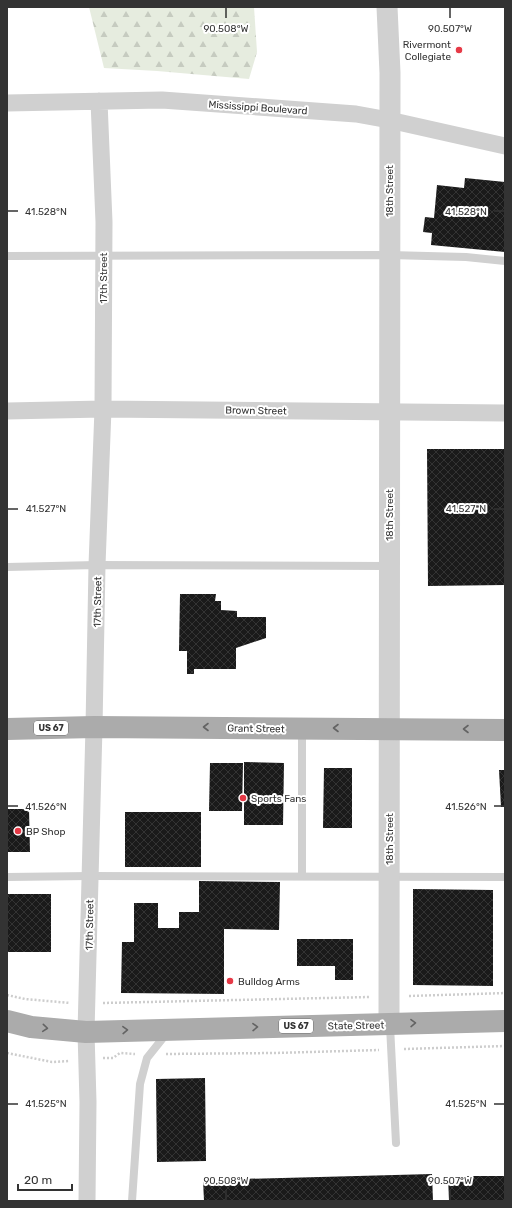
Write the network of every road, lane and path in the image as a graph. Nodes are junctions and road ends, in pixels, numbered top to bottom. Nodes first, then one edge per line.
1 (387, 7) edge
2 (99, 101) junction
3 (7, 102) edge
4 (390, 120) junction
5 (505, 146) edge
6 (104, 255) junction
7 (389, 255) junction
8 (7, 256) edge
9 (505, 261) edge
10 (102, 409) junction
11 (7, 410) edge
12 (389, 412) junction
13 (505, 413) edge
14 (97, 565) junction
15 (389, 566) junction
16 (7, 567) edge
17 (94, 727) junction
18 (302, 728) junction
19 (7, 729) edge
20 (390, 729) junction
21 (505, 730) edge
22 (90, 876) junction
23 (302, 876) junction
24 (7, 877) edge
25 (389, 877) junction
26 (505, 877) edge
27 (505, 993) edge
28 (7, 995) edge
29 (390, 996) junction
30 (87, 1003) junction
31 (7, 1021) edge
32 (505, 1021) edge
33 (390, 1024) junction
34 (170, 1029) junction
35 (86, 1032) junction
36 (505, 1046) edge
37 (391, 1049) junction
38 (7, 1053) edge
39 (150, 1054) junction
40 (87, 1060) junction
41 (396, 1143) dead end
42 (87, 1201) edge
43 (132, 1201) edge

1 - 4 street, 18th Street
2 - 3 street, Mississippi Boulevard
2 - 4 street, Mississippi Boulevard
2 - 6 street, 17th Street
4 - 5 street, Mississippi Boulevard
4 - 7 street, 18th Street
6 - 7 lane
6 - 8 lane
6 - 10 street, 17th Street
7 - 9 lane
7 - 12 street, 18th Street
10 - 11 street, Brown Street
10 - 12 street, Brown Street
10 - 14 street, 17th Street
12 - 13 street, Brown Street
12 - 15 street, 18th Street
14 - 15 lane
14 - 16 lane
14 - 17 street, 17th Street
15 - 20 street, 18th Street
18 -> 17 main road, Grant Street / US 67
17 - 19 main road, Grant Street / US 67
17 - 22 street, 17th Street
20 -> 18 main road, Grant Street / US 67
18 - 23 lane
21 -> 20 main road, Grant Street / US 67
20 - 25 street, 18th Street
22 - 23 lane
22 - 24 lane
22 - 30 street, 17th Street
23 - 25 lane
25 - 26 lane
25 - 29 street, 18th Street
27 - 29 path
28 - 30 path
29 - 30 path
29 - 33 street, 18th Street
30 - 35 street, 17th Street
31 -> 35 main road, US 67
33 -> 32 main road, State Street / US 67
34 -> 33 main road, State Street / US 67
33 - 37 lane
35 -> 34 main road, State Street / US 67
34 - 39 lane
35 - 40 street, 17th Street
36 - 37 path
37 - 39 path
37 - 41 lane
38 - 40 path
39 - 40 path
39 - 43 lane
40 - 42 street, 17th Street

